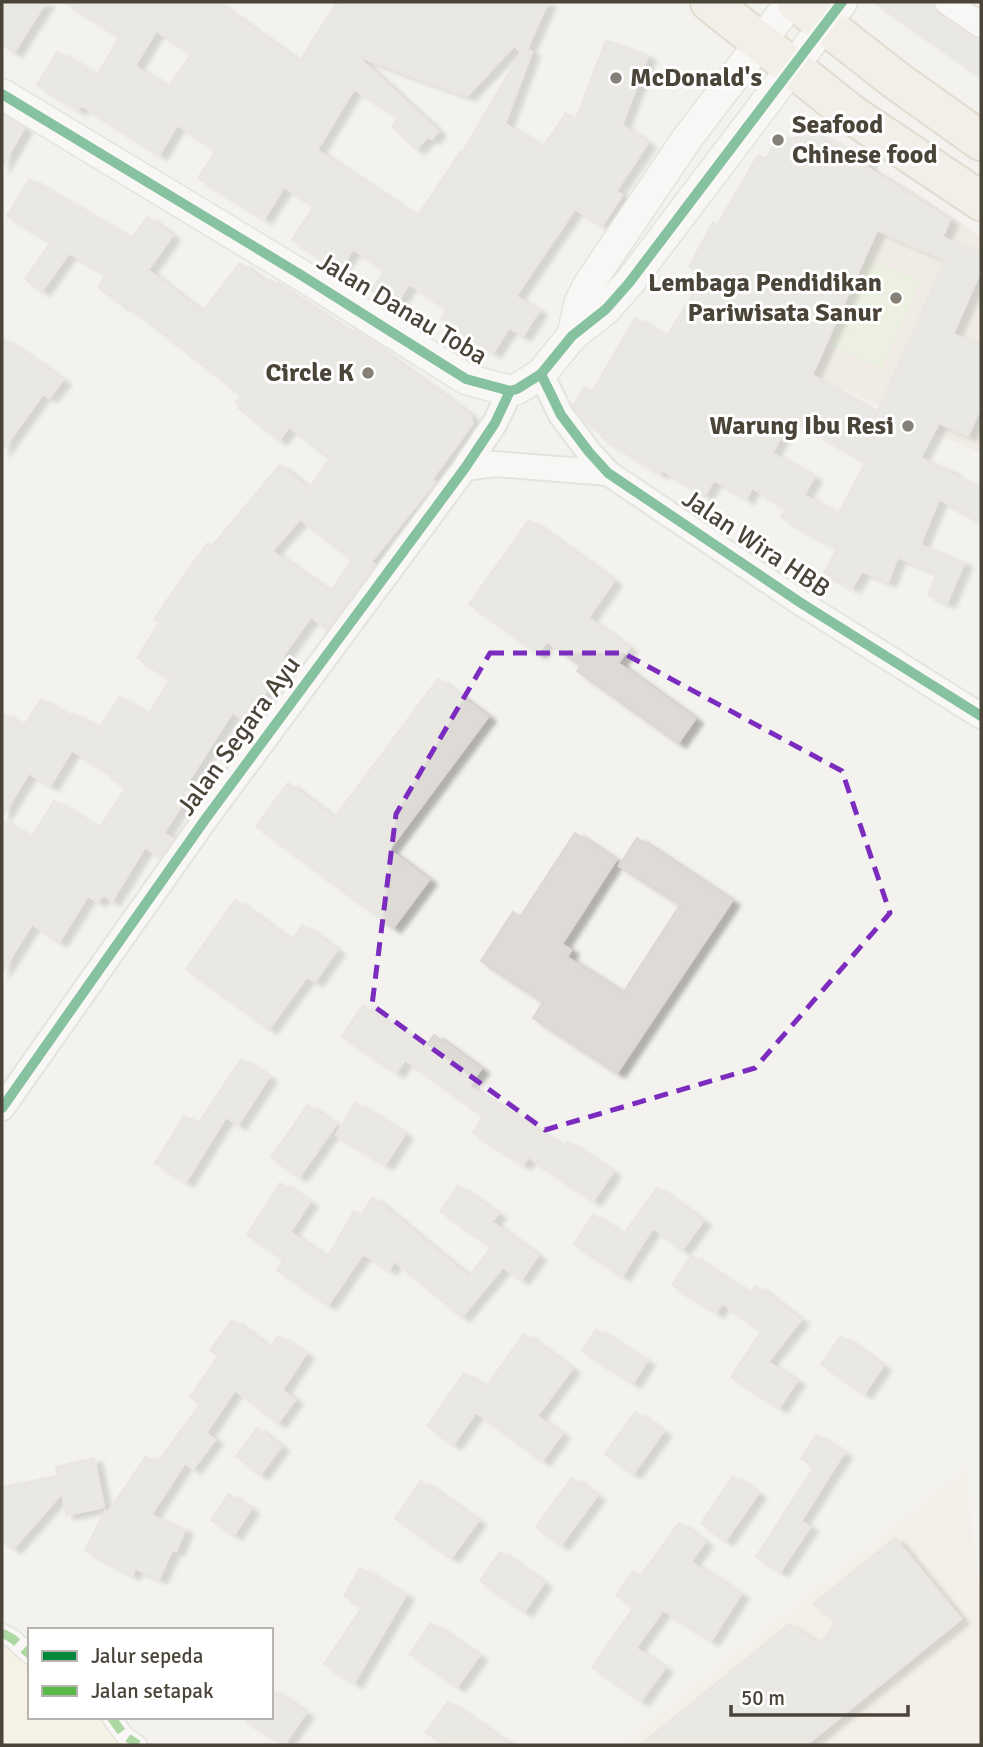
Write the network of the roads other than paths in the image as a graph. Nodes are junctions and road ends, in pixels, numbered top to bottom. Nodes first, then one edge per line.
1 (710, 2) edge
2 (947, 2) edge
3 (813, 8) edge
4 (981, 25) edge
5 (759, 42) junction
6 (792, 68) junction
7 (2, 94) edge
8 (981, 141) edge
9 (981, 201) edge
10 (572, 336) junction
11 (541, 374) junction
12 (510, 391) junction
13 (465, 468) junction
14 (608, 472) junction
15 (981, 716) edge
16 (2, 1108) edge
17 (2, 1633) edge
18 (28, 1653) edge
19 (112, 1719) edge
20 (138, 1745) edge

1 - 5 highway
2 - 4 street
3 - 5 street, Jalan Danau Toba
3 - 6 street, Jalan Danau Toba
3 - 8 highway
5 - 6 highway
5 - 10 street, Jalan Danau Toba
6 - 9 highway
6 - 10 street, Jalan Danau Toba
7 - 12 street, Jalan Danau Toba
10 - 11 street, Jalan Danau Toba
11 - 12 street, Jalan Danau Toba
11 - 14 street, Jalan Wira HBB
12 - 13 street, Jalan Segara Ayu
13 - 14 street
13 - 16 street, Jalan Segara Ayu
14 - 15 street, Jalan Wira HBB
17 - 18 street
19 - 20 street

